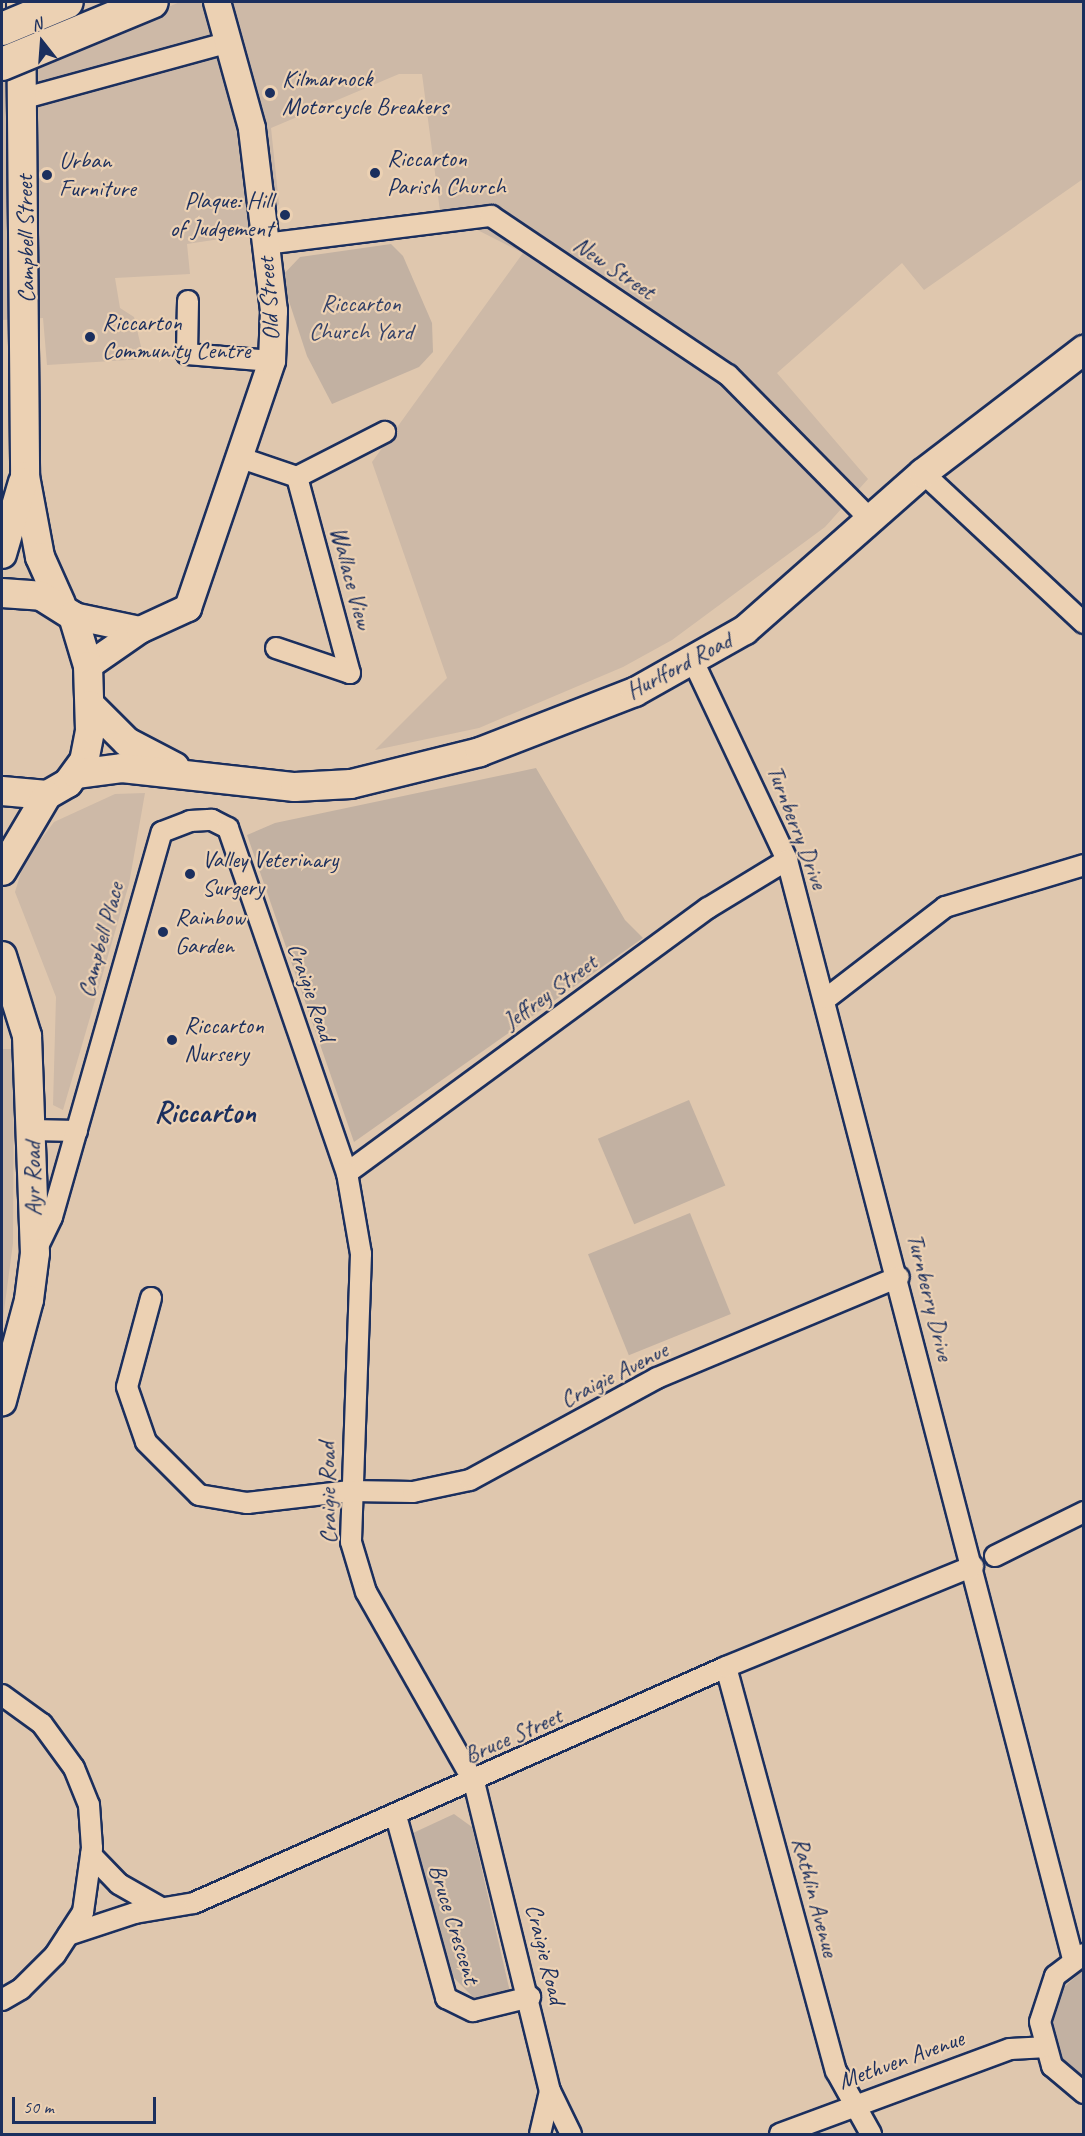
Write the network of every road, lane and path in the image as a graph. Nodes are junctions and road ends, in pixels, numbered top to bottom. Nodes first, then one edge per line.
1 (21, 2) edge
2 (67, 2) edge
3 (152, 2) edge
4 (217, 2) edge
5 (2, 29) edge
6 (230, 42) junction
7 (2, 64) edge
8 (25, 98) junction
9 (265, 244) junction
10 (188, 301) dead end
11 (1083, 350) edge
12 (272, 361) junction
13 (385, 432) dead end
14 (241, 458) junction
15 (923, 472) junction
16 (25, 476) junction
17 (297, 477) junction
18 (871, 520) junction
19 (2, 554) edge
20 (2, 593) edge
21 (67, 610) junction
22 (1083, 622) edge
23 (140, 630) junction
24 (276, 648) dead end
25 (694, 663) junction
26 (88, 666) junction
27 (90, 705) junction
28 (188, 773) junction
29 (76, 774) junction
30 (2, 791) edge
31 (47, 795) junction
32 (228, 828) joint
33 (787, 860) junction
34 (1083, 865) edge
35 (2, 871) edge
36 (2, 956) edge
37 (827, 998) junction
38 (33, 1130) junction
39 (76, 1131) junction
40 (346, 1173) junction
41 (35, 1253) junction
42 (899, 1277) junction
43 (152, 1298) dead end
44 (2, 1401) edge
45 (350, 1491) junction
46 (1083, 1512) edge
47 (995, 1556) dead end
48 (973, 1566) junction
49 (726, 1667) junction
50 (2, 1695) edge
51 (474, 1782) junction
52 (396, 1816) junction
53 (91, 1855) junction
54 (161, 1908) junction
55 (68, 1935) junction
56 (1078, 1957) edge
57 (530, 1997) junction
58 (2, 2000) edge
59 (1043, 2047) junction
60 (550, 2091) junction
61 (1083, 2093) edge
62 (853, 2103) junction
63 (540, 2134) edge
64 (571, 2134) edge
65 (780, 2134) edge
66 (871, 2134) edge

1 - 8 main road, Campbell Street
2 - 5 main road, bridge
3 - 7 main road, bridge
4 - 6 street, Old Street
6 - 8 street
6 - 9 street, Old Street
8 - 16 main road, Campbell Street
9 - 12 street, Old Street
9 - 18 street, New Street
10 - 12 street
11 - 15 main road, Hurlford Road
12 - 14 street, Old Street
13 - 17 street
14 - 17 street
14 - 23 street, Old Street
15 - 18 main road, Hurlford Road
15 - 22 street
16 - 19 main road, Campbell Street
16 - 21 main road, Campbell Street
17 - 24 street, Wallace View
18 - 25 main road, Hurlford Road
20 - 21 main road
21 - 23 street
21 - 26 main road, Campbell Street
23 - 26 street, Old Street
25 - 28 main road, Hurlford Road
25 - 33 street, Turnberry Drive
26 - 27 main road, Campbell Street
27 - 28 main road, Hurlford Road
27 - 29 main road, Campbell Street
28 - 29 main road, Hurlford Road
29 - 31 main road
30 - 31 main road
31 - 35 main road
32 - 39 street, Campbell Place
32 - 40 street, Craigie Road
33 - 37 street, Turnberry Drive
33 - 40 street, Jeffrey Street
34 - 37 street
36 - 38 main road, Ayr Road
37 - 42 street, Turnberry Drive
38 - 39 street
38 - 41 main road, Ayr Road
39 - 41 street, Campbell Place
40 - 45 street, Craigie Road
41 - 44 main road, Ayr Road
42 - 45 street, Craigie Avenue
42 - 48 street, Turnberry Drive
43 - 45 street, Craigie Avenue
45 - 51 street, Craigie Road
46 - 47 street
48 - 49 street, Bruce Street
48 - 56 street, Turnberry Drive
49 - 51 street, Bruce Street
49 - 62 street, Rathlin Avenue
50 - 53 street
51 - 52 street, Bruce Street
51 - 57 street, Craigie Road
52 - 54 street, Bruce Street
52 - 57 street, Bruce Crescent
53 - 54 street
53 - 55 street
54 - 55 street, Bruce Street
55 - 58 street
56 - 59 street, Turnberry Drive
57 - 60 street, Craigie Road
59 - 61 street
59 - 62 street, Methven Avenue
60 - 63 street
60 - 64 street, Craigie Road
62 - 65 street, Methven Avenue
62 - 66 street, Rathlin Avenue

